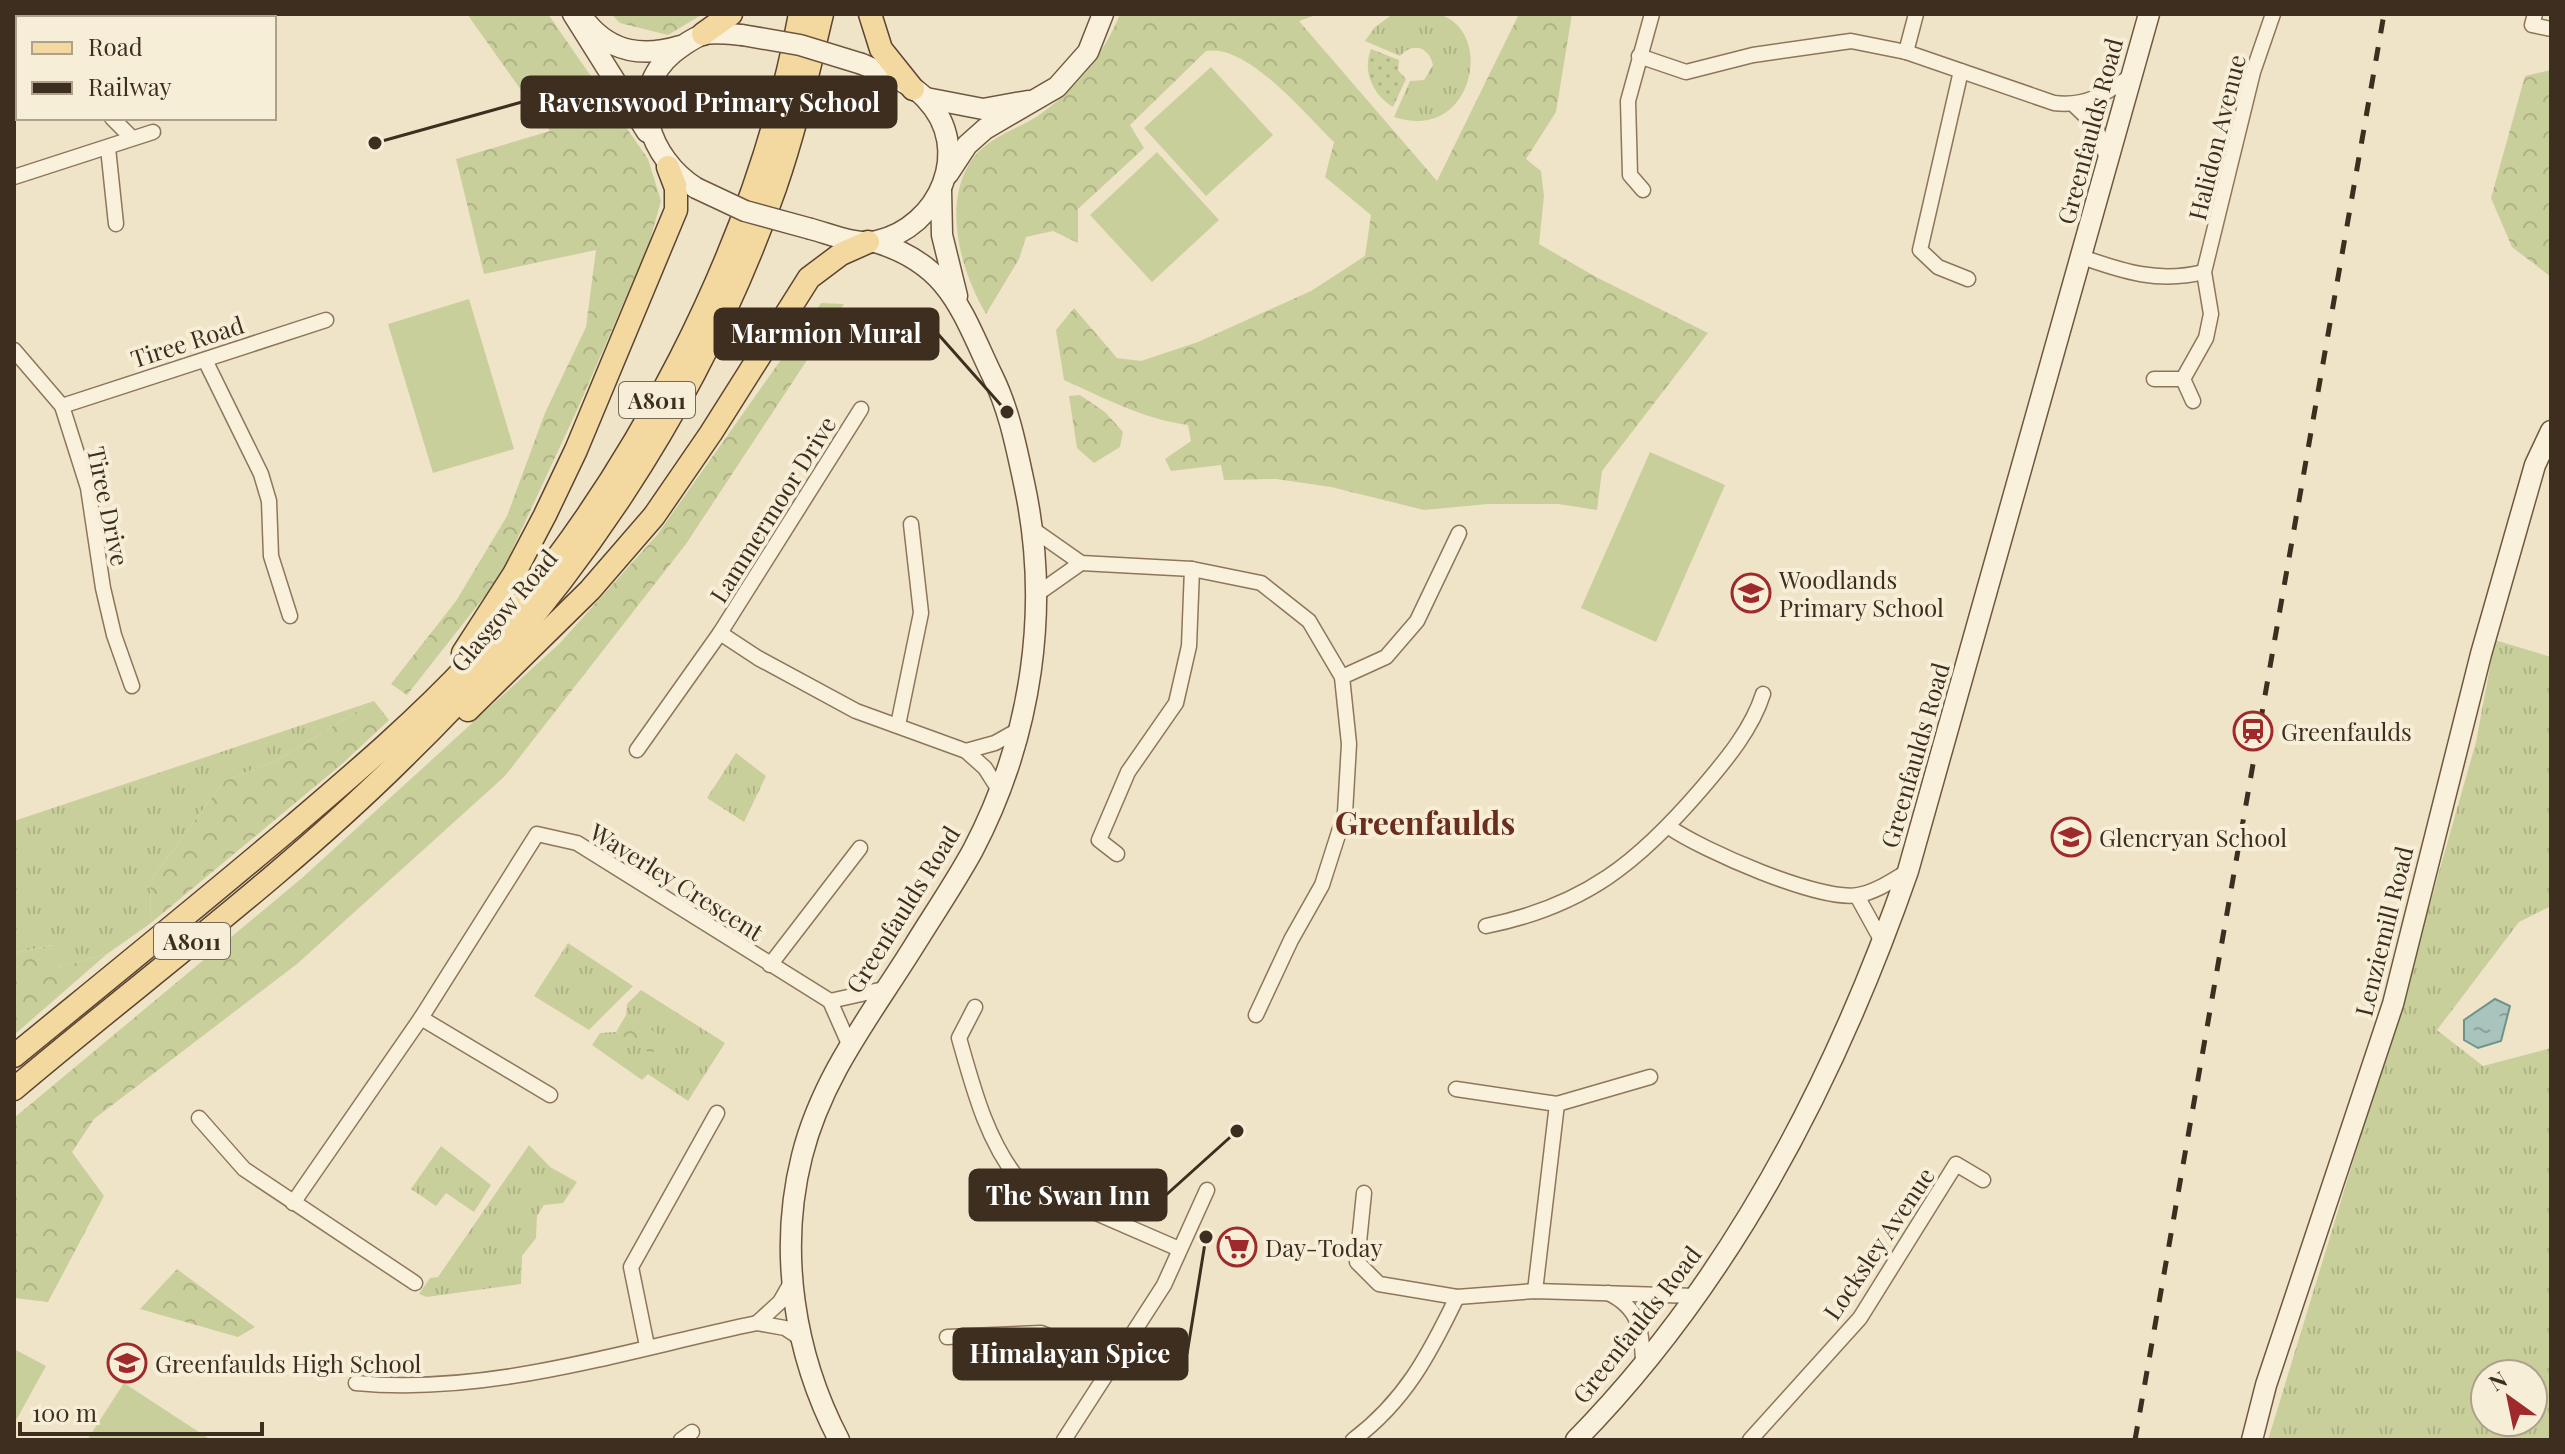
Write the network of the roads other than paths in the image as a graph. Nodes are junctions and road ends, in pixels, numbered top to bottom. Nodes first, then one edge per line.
1 (573, 14) edge
2 (579, 14) edge
3 (731, 14) edge
4 (800, 14) edge
5 (822, 14) edge
6 (870, 14) edge
7 (1103, 14) edge
8 (1652, 14) edge
9 (1916, 14) edge
10 (2149, 14) edge
11 (2273, 14) edge
12 (2535, 14) edge
13 (2551, 29) edge
14 (693, 40) junction
15 (1906, 52) junction
16 (1639, 56) junction
17 (1961, 71) junction
18 (2131, 76) junction
19 (919, 94) junction
20 (1038, 100) junction
21 (2075, 106) junction
22 (114, 120) edge
23 (153, 132) dead end
24 (132, 138) junction
25 (652, 139) junction
26 (108, 148) junction
27 (2107, 159) junction
28 (668, 167) junction
29 (14, 177) edge
30 (943, 183) junction
31 (1643, 190) dead end
32 (116, 224) dead end
33 (871, 242) junction
34 (2082, 257) junction
35 (2204, 272) junction
36 (1968, 279) dead end
37 (960, 308) junction
38 (326, 320) dead end
39 (14, 350) edge
40 (205, 360) junction
41 (2154, 379) dead end
42 (2183, 379) junction
43 (2193, 401) dead end
44 (62, 406) junction
45 (861, 409) dead end
46 (2551, 431) edge
47 (911, 524) dead end
48 (1034, 530) junction
49 (1459, 533) dead end
50 (1081, 563) junction
51 (1192, 569) junction
52 (1037, 594) junction
53 (290, 616) dead end
54 (720, 633) junction
55 (1342, 677) junction
56 (132, 686) dead end
57 (1763, 694) dead end
58 (898, 725) junction
59 (1020, 729) junction
60 (401, 733) junction
61 (637, 750) dead end
62 (966, 751) junction
63 (999, 790) junction
64 (332, 824) junction
65 (1669, 827) junction
66 (860, 848) dead end
67 (1117, 854) dead end
68 (1908, 871) junction
69 (1857, 896) junction
70 (1486, 926) dead end
71 (1883, 943) junction
72 (770, 965) junction
73 (884, 989) junction
74 (830, 1001) junction
75 (975, 1007) dead end
76 (1256, 1015) dead end
77 (421, 1018) junction
78 (849, 1044) junction
79 (14, 1056) edge
80 (1650, 1077) dead end
81 (18, 1086) edge
82 (1456, 1089) dead end
83 (550, 1095) dead end
84 (1557, 1104) junction
85 (717, 1113) dead end
86 (199, 1118) dead end
87 (1983, 1180) dead end
88 (1207, 1190) dead end
89 (1364, 1193) dead end
90 (293, 1203) junction
91 (1179, 1249) junction
92 (792, 1281) junction
93 (415, 1283) dead end
94 (1535, 1291) junction
95 (1608, 1293) junction
96 (1695, 1296) junction
97 (1457, 1297) junction
98 (757, 1323) junction
99 (947, 1337) dead end
100 (800, 1338) junction
101 (647, 1346) junction
102 (1116, 1363) junction
103 (1643, 1363) junction
104 (356, 1383) dead end
105 (1073, 1437) edge
106 (839, 1440) edge
107 (1353, 1440) edge
108 (1576, 1440) edge
109 (1750, 1440) edge
110 (2252, 1440) edge

1 - 25 street
2 - 14 street
3 - 14 main road
4 - 60 main road, Glasgow Road / A8011
5 - 64 main road, Glasgow Road / A8011
6 - 19 main road
7 - 20 street
8 - 16 street
9 - 15 street
10 - 18 street, Greenfaulds Road
11 - 35 street, Halidon Avenue
12 - 13 street
14 - 19 street, bridge
14 - 25 street
15 - 16 street
15 - 17 street
16 - 31 street
17 - 21 street
17 - 36 street
18 - 21 street
18 - 27 street, Greenfaulds Road
19 - 20 street
19 - 30 street
20 - 30 street
21 - 27 street
22 - 24 street
23 - 24 street
24 - 26 street
25 - 28 street
26 - 29 street
26 - 32 street
27 - 34 street, Greenfaulds Road
28 - 33 street, bridge
28 - 60 main road
30 - 33 street
30 - 37 street, Greenfaulds Road
33 - 37 street, Greenfaulds Road
33 - 64 main road
34 - 35 street
34 - 68 street, Greenfaulds Road
35 - 42 street, Halidon Avenue
37 - 48 street, Greenfaulds Road
38 - 40 street, Tiree Road
39 - 44 street, Tiree Drive
40 - 44 street, Tiree Road
40 - 53 street
41 - 42 street
42 - 43 street
44 - 56 street, Tiree Drive
45 - 54 street, Lammermoor Drive
46 - 110 street, Lenziemill Road
47 - 58 street
48 - 50 street
48 - 52 street, Greenfaulds Road
49 - 55 street
50 - 51 street
50 - 52 street
51 - 55 street
51 - 67 street
52 - 59 street, Greenfaulds Road
54 - 58 street, Lammermoor Drive
54 - 61 street, Lammermoor Drive
55 - 76 street
57 - 65 street
58 - 62 street, Lammermoor Drive
59 - 62 street
59 - 63 street, Greenfaulds Road
60 - 79 main road, Glasgow Road / A8011
62 - 63 street
63 - 73 street, Greenfaulds Road
64 - 81 main road, Glasgow Road / A8011
65 - 69 street
65 - 70 street
66 - 72 street, Waverley Crescent
68 - 69 street
68 - 71 street, Greenfaulds Road
69 - 71 street
71 - 96 street, Greenfaulds Road
72 - 74 street, Waverley Crescent
72 - 77 street, Waverley Crescent
73 - 74 street
73 - 78 street, Greenfaulds Road
74 - 78 street
75 - 91 street
77 - 83 street
77 - 90 street, Waverley Crescent
78 - 92 street, Greenfaulds Road
80 - 84 street
82 - 84 street
84 - 94 street
85 - 101 street
86 - 90 street
87 - 109 street, Locksley Avenue
88 - 91 street
89 - 97 street
90 - 93 street
91 - 102 street
92 - 98 street
92 - 100 street, Greenfaulds Road
94 - 95 street
94 - 97 street
95 - 96 street
95 - 103 street
96 - 103 street, Greenfaulds Road
97 - 107 street
98 - 100 street
98 - 101 street
99 - 102 street
100 - 106 street, Greenfaulds Road
101 - 104 street
102 - 105 street
103 - 108 street, Greenfaulds Road

